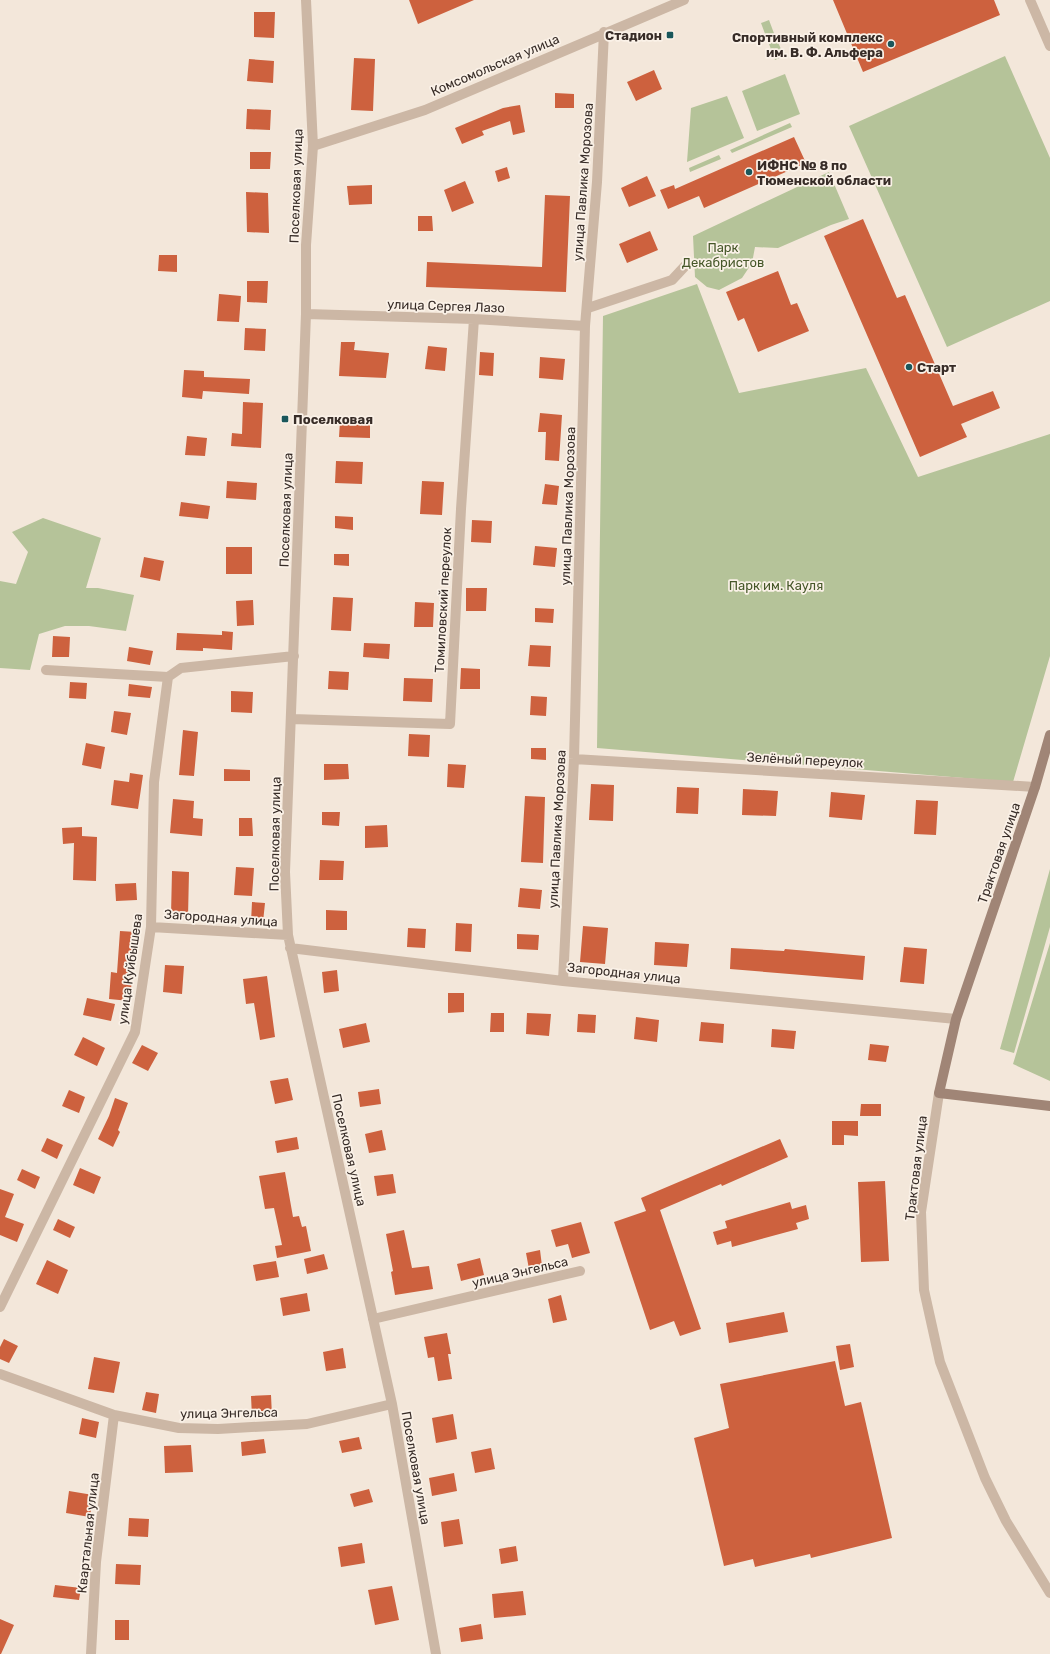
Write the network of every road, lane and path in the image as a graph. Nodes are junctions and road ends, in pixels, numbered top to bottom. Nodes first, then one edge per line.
1 (306, 0) edge
2 (684, 0) edge
3 (1030, 0) edge
4 (604, 32) junction
5 (1050, 46) edge
6 (313, 146) junction
7 (686, 265) dead end
8 (588, 308) junction
9 (306, 314) junction
10 (474, 319) junction
11 (585, 326) junction
12 (294, 656) junction
13 (46, 670) dead end
14 (168, 677) junction
15 (292, 719) junction
16 (1050, 735) edge
17 (574, 759) junction
18 (1035, 787) junction
19 (152, 927) junction
20 (288, 936) junction
21 (290, 948) junction
22 (563, 980) junction
23 (956, 1019) junction
24 (939, 1093) junction
25 (1050, 1106) edge
26 (580, 1272) dead end
27 (0, 1307) edge
28 (373, 1319) junction
29 (0, 1374) edge
30 (392, 1404) junction
31 (114, 1415) junction
32 (1050, 1593) edge
33 (91, 1654) edge
34 (436, 1654) edge

1 - 6 street, Поселковая улица
2 - 4 street, Комсомольская улица
3 - 5 street
4 - 6 street, Комсомольская улица
4 - 8 street, улица Павлика Морозова
6 - 9 street, Поселковая улица
7 - 8 street
8 - 11 street, улица Павлика Морозова
9 - 10 street, улица Сергея Лазо
9 - 12 street, Поселковая улица
10 - 11 street, улица Сергея Лазо
10 - 15 street, Томиловский переулок
11 - 17 street, улица Павлика Морозова
12 - 14 street
12 - 15 street, Поселковая улица
13 - 14 street
14 - 19 street, улица Куйбышева
15 - 20 street, Поселковая улица
16 - 18 street, Трактовая улица
17 - 18 street, Зелёный переулок
17 - 22 street, улица Павлика Морозова
18 - 23 street, Трактовая улица
19 - 20 street, Загородная улица
19 - 27 street, улица Куйбышева
20 - 21 street, Поселковая улица
21 - 22 street, Загородная улица
21 - 28 street, Поселковая улица
22 - 23 street, Загородная улица
23 - 24 street, Трактовая улица
24 - 25 street
24 - 32 street, Трактовая улица
26 - 28 street, улица Энгельса
28 - 30 street, Поселковая улица
29 - 31 street, улица Энгельса
30 - 31 street, улица Энгельса
30 - 34 street, Поселковая улица
31 - 33 street, Квартальная улица

